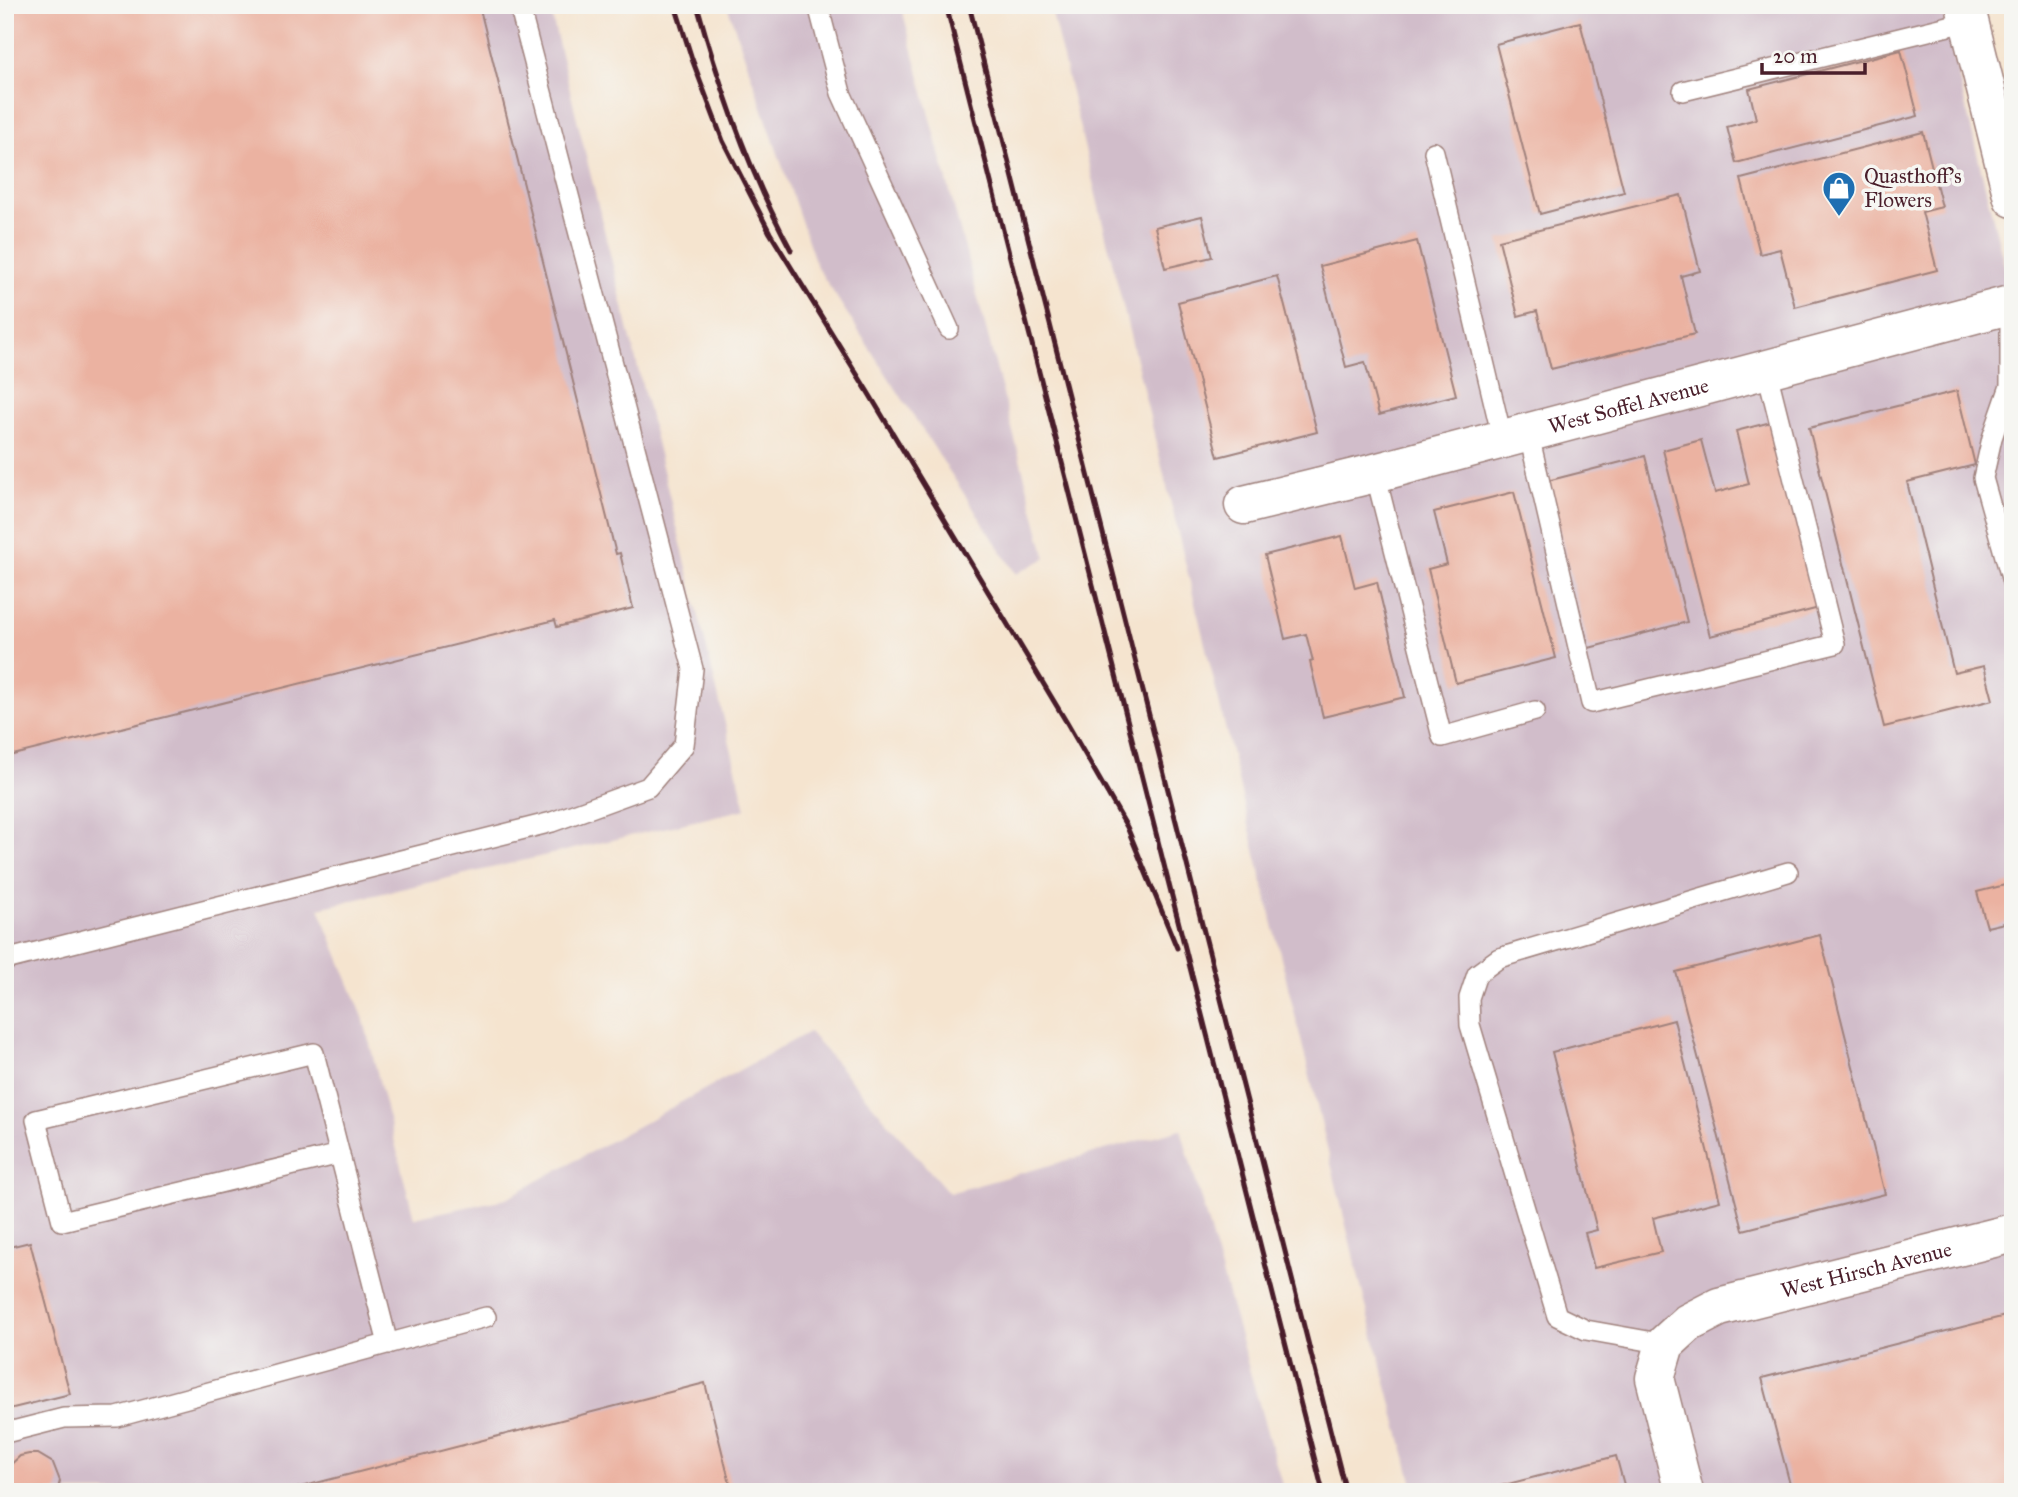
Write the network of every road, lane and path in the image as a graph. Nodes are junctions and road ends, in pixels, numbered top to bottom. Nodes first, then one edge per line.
1 (519, 5) edge
2 (818, 5) edge
3 (1967, 13) edge
4 (1683, 91) dead end
5 (1434, 152) dead end
6 (2013, 198) edge
7 (2011, 304) edge
8 (948, 329) dead end
9 (1766, 368) junction
10 (1515, 434) junction
11 (1375, 472) junction
12 (1244, 505) dead end
13 (2013, 585) edge
14 (1535, 711) dead end
15 (1788, 872) dead end
16 (5, 960) edge
17 (340, 1154) junction
18 (2013, 1233) edge
19 (486, 1317) dead end
20 (388, 1344) junction
21 (1665, 1344) junction
22 (5, 1433) edge
23 (1684, 1492) edge

1 - 16 lane
2 - 8 lane
3 - 4 lane
3 - 6 street
5 - 10 lane
7 - 9 street, West Soffel Avenue
7 - 13 lane
9 - 10 street, West Soffel Avenue
9 - 10 lane
10 - 11 street, West Soffel Avenue
11 - 12 street, West Soffel Avenue
11 - 14 lane
15 - 21 lane
17 - 17 lane
17 - 20 lane
18 - 21 street, West Hirsch Avenue
19 - 20 lane
20 - 22 lane
21 - 23 street

